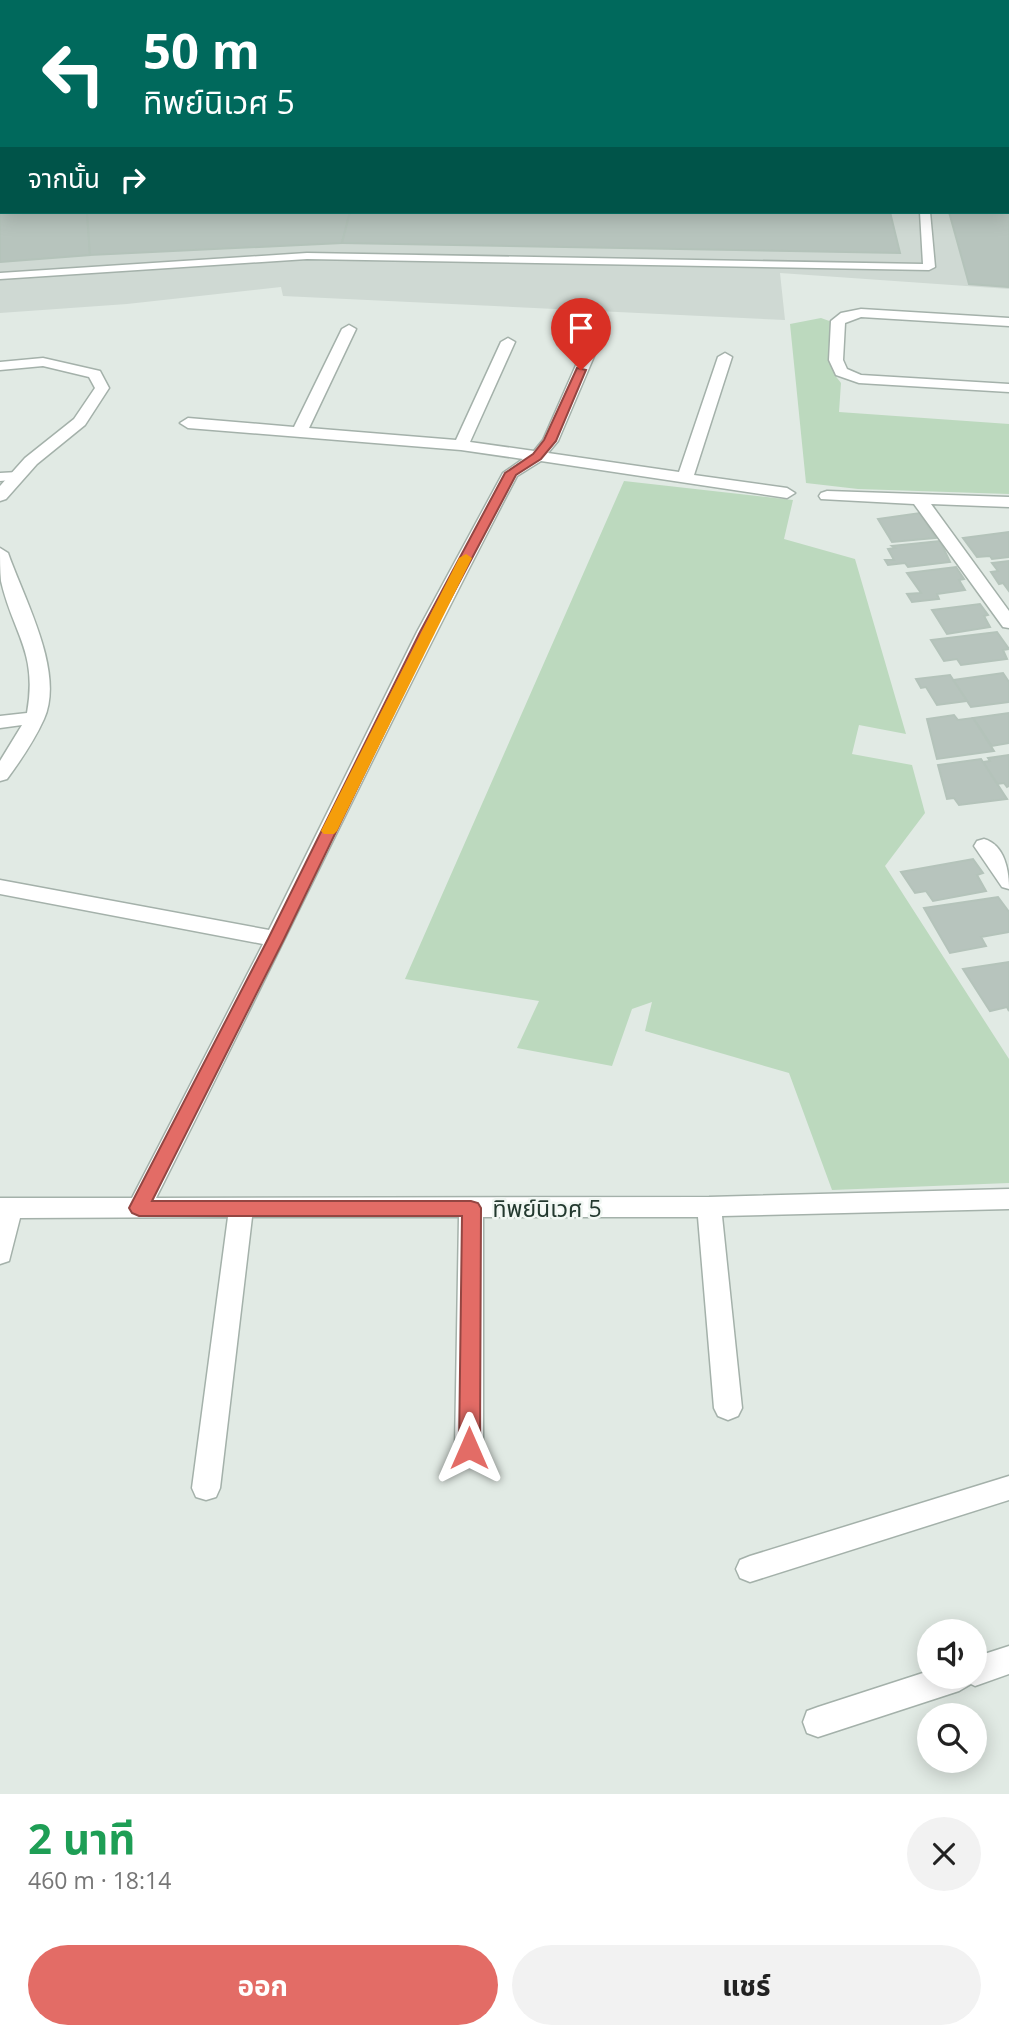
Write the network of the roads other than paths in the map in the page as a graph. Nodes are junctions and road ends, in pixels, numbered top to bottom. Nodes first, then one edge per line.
1 (925, 214) edge
2 (0, 276) edge
3 (1009, 323) edge
4 (349, 329) dead end
5 (508, 342) dead end
6 (591, 347) dead end
7 (725, 358) dead end
8 (0, 366) edge
9 (1009, 388) edge
10 (188, 423) dead end
11 (300, 430) junction
12 (461, 444) junction
13 (537, 457) junction
14 (18, 475) junction
15 (0, 477) edge
16 (685, 479) junction
17 (787, 493) dead end
18 (0, 496) edge
19 (827, 496) dead end
20 (920, 500) junction
21 (1009, 502) edge
22 (0, 553) edge
23 (3, 577) edge
24 (1009, 623) edge
25 (36, 717) junction
26 (0, 722) edge
27 (0, 775) edge
28 (984, 846) dead end
29 (1009, 882) edge
30 (0, 887) edge
31 (276, 939) junction
32 (1009, 1199) edge
33 (709, 1207) junction
34 (5, 1208) edge
35 (139, 1208) junction
36 (471, 1208) junction
37 (241, 1210) junction
38 (0, 1254) edge
39 (728, 1408) dead end
40 (469, 1448) dead end
41 (206, 1488) dead end
42 (1009, 1488) edge
43 (750, 1569) dead end
44 (1009, 1660) edge
45 (987, 1667) edge
46 (919, 1689) edge
47 (818, 1722) dead end

1 - 2 lane
3 - 9 street
4 - 11 street
5 - 12 street
6 - 13 street
7 - 16 street
8 - 14 street
10 - 11 street
11 - 12 street
12 - 13 street
13 - 16 street
13 - 31 street
14 - 15 lane
14 - 18 street
16 - 17 street
19 - 20 street
20 - 21 street
20 - 24 street
22 - 23 street
23 - 25 street
25 - 26 street
25 - 27 street
28 - 29 street
30 - 31 street
31 - 35 street
32 - 33 street, ทิพย์นิเวศ 5
33 - 36 street, ทิพย์นิเวศ 5
33 - 39 street
34 - 35 street, ทิพย์นิเวศ 5
34 - 38 street
35 - 37 street, ทิพย์นิเวศ 5
36 - 37 street, ทิพย์นิเวศ 5
36 - 40 street
37 - 41 street
42 - 43 street
44 - 45 street
46 - 47 street

